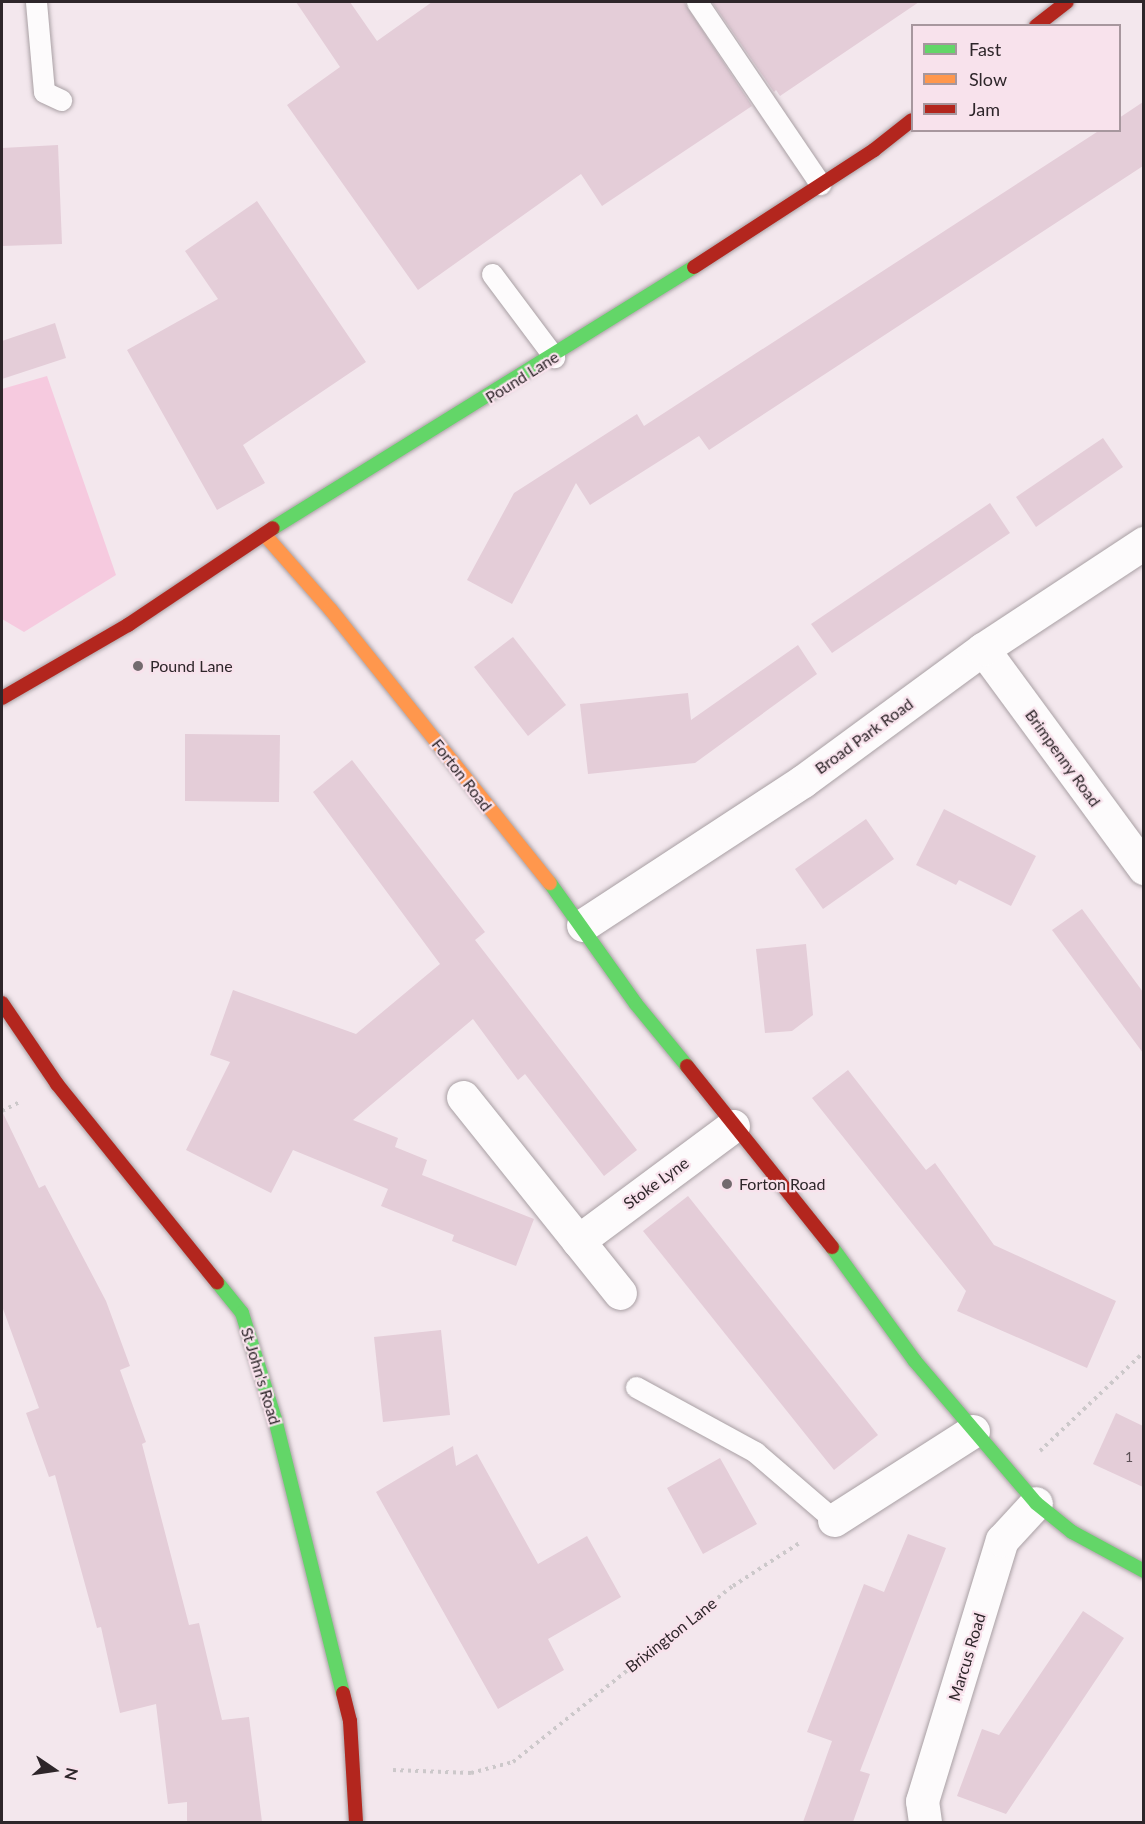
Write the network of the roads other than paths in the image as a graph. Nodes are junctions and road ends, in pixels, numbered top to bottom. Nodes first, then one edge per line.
1 (36, 2) edge
2 (697, 2) edge
3 (1067, 2) edge
4 (1039, 24) edge
5 (61, 100) dead end
6 (911, 121) edge
7 (820, 184) junction
8 (492, 274) dead end
9 (554, 357) junction
10 (264, 534) junction
11 (1143, 543) edge
12 (983, 649) junction
13 (2, 698) edge
14 (1143, 868) edge
15 (583, 925) junction
16 (2, 1003) edge
17 (464, 1097) dead end
18 (733, 1126) junction
19 (578, 1241) junction
20 (620, 1293) dead end
21 (636, 1387) dead end
22 (973, 1431) junction
23 (1036, 1503) junction
24 (834, 1520) joint
25 (1143, 1571) edge
26 (356, 1822) edge
27 (925, 1822) edge

1 - 5 lane
2 - 7 lane
3 - 4 street
6 - 7 street, Pound Lane
7 - 9 street, Pound Lane
8 - 9 lane
9 - 10 street, Pound Lane
10 - 13 street, Pound Lane
10 - 15 street, Forton Road
11 - 12 street, Broad Park Road
12 - 14 street, Brimpenny Road
12 - 15 street, Broad Park Road
15 - 18 street, Forton Road
16 - 26 street, St John's Road
17 - 19 street
18 - 19 street, Stoke Lyne
18 - 22 street, Forton Road
19 - 20 street
21 - 24 lane
22 - 23 street, Forton Road
22 - 24 street
23 - 25 street, Forton Road
23 - 27 street, Marcus Road

